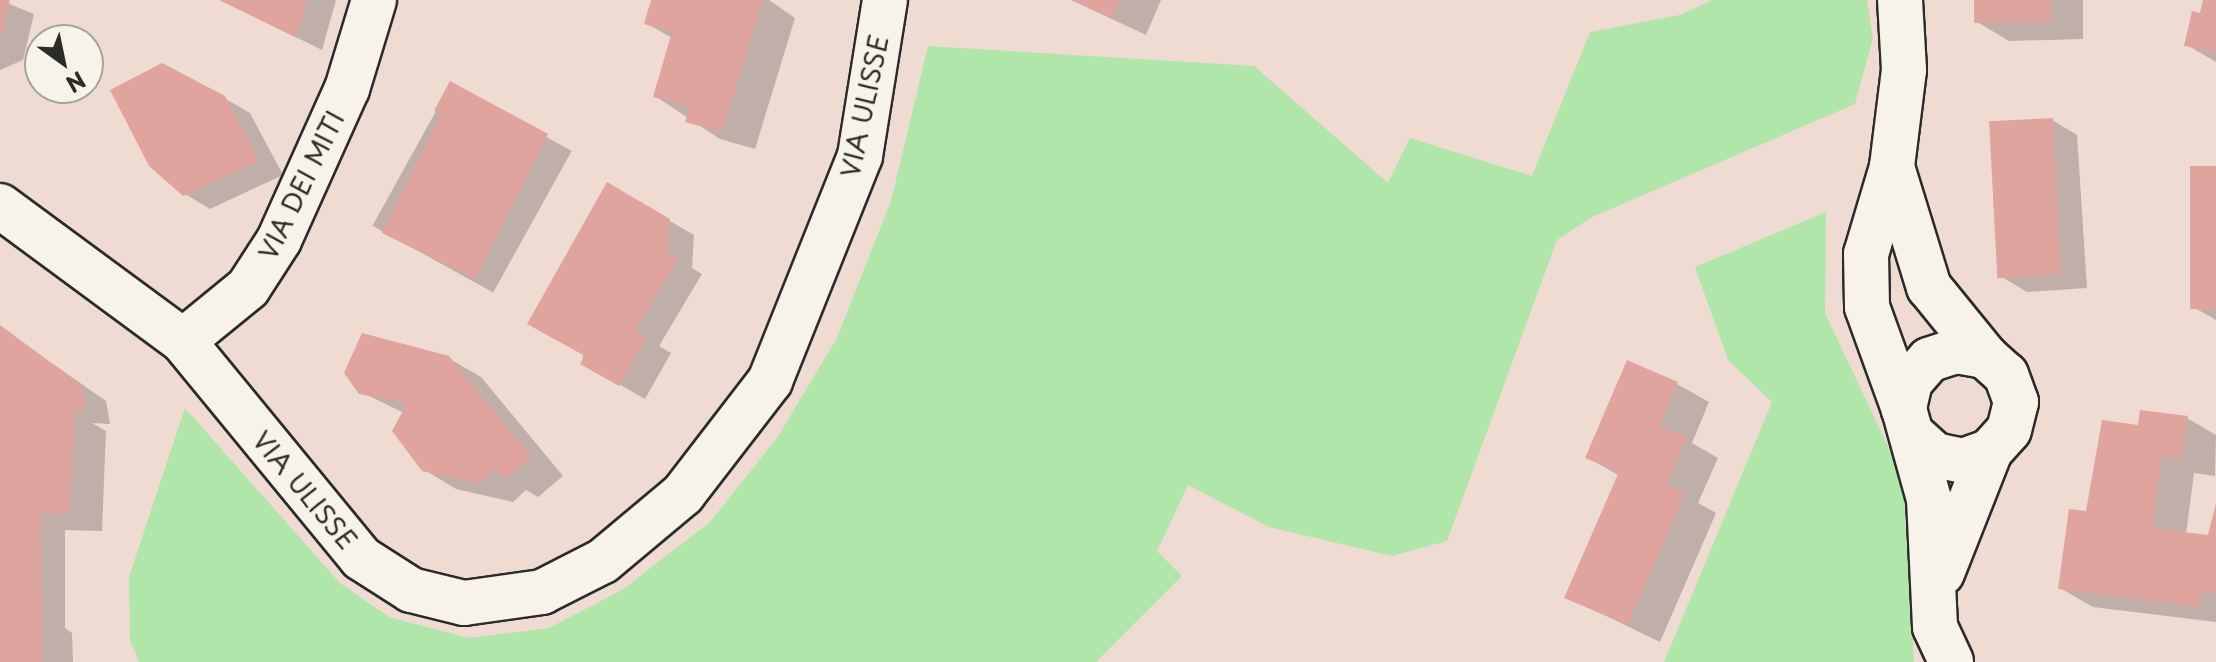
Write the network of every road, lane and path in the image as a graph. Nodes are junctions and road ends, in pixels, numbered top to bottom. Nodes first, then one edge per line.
1 (374, 0) edge
2 (885, 0) edge
3 (1900, 0) edge
4 (1892, 167) junction
5 (0, 206) edge
6 (183, 341) junction
7 (1985, 356) junction
8 (1909, 423) junction
9 (1990, 451) junction
10 (1937, 587) junction
11 (1951, 662) edge

1 - 6 street, VIA DEI MITI
2 - 6 street, VIA ULISSE
3 - 4 street
4 - 7 street
4 - 8 street
5 - 6 street, VIA ULISSE
7 - 8 street
7 - 9 street
8 - 9 street
8 - 10 street
9 - 10 street
10 - 11 street

